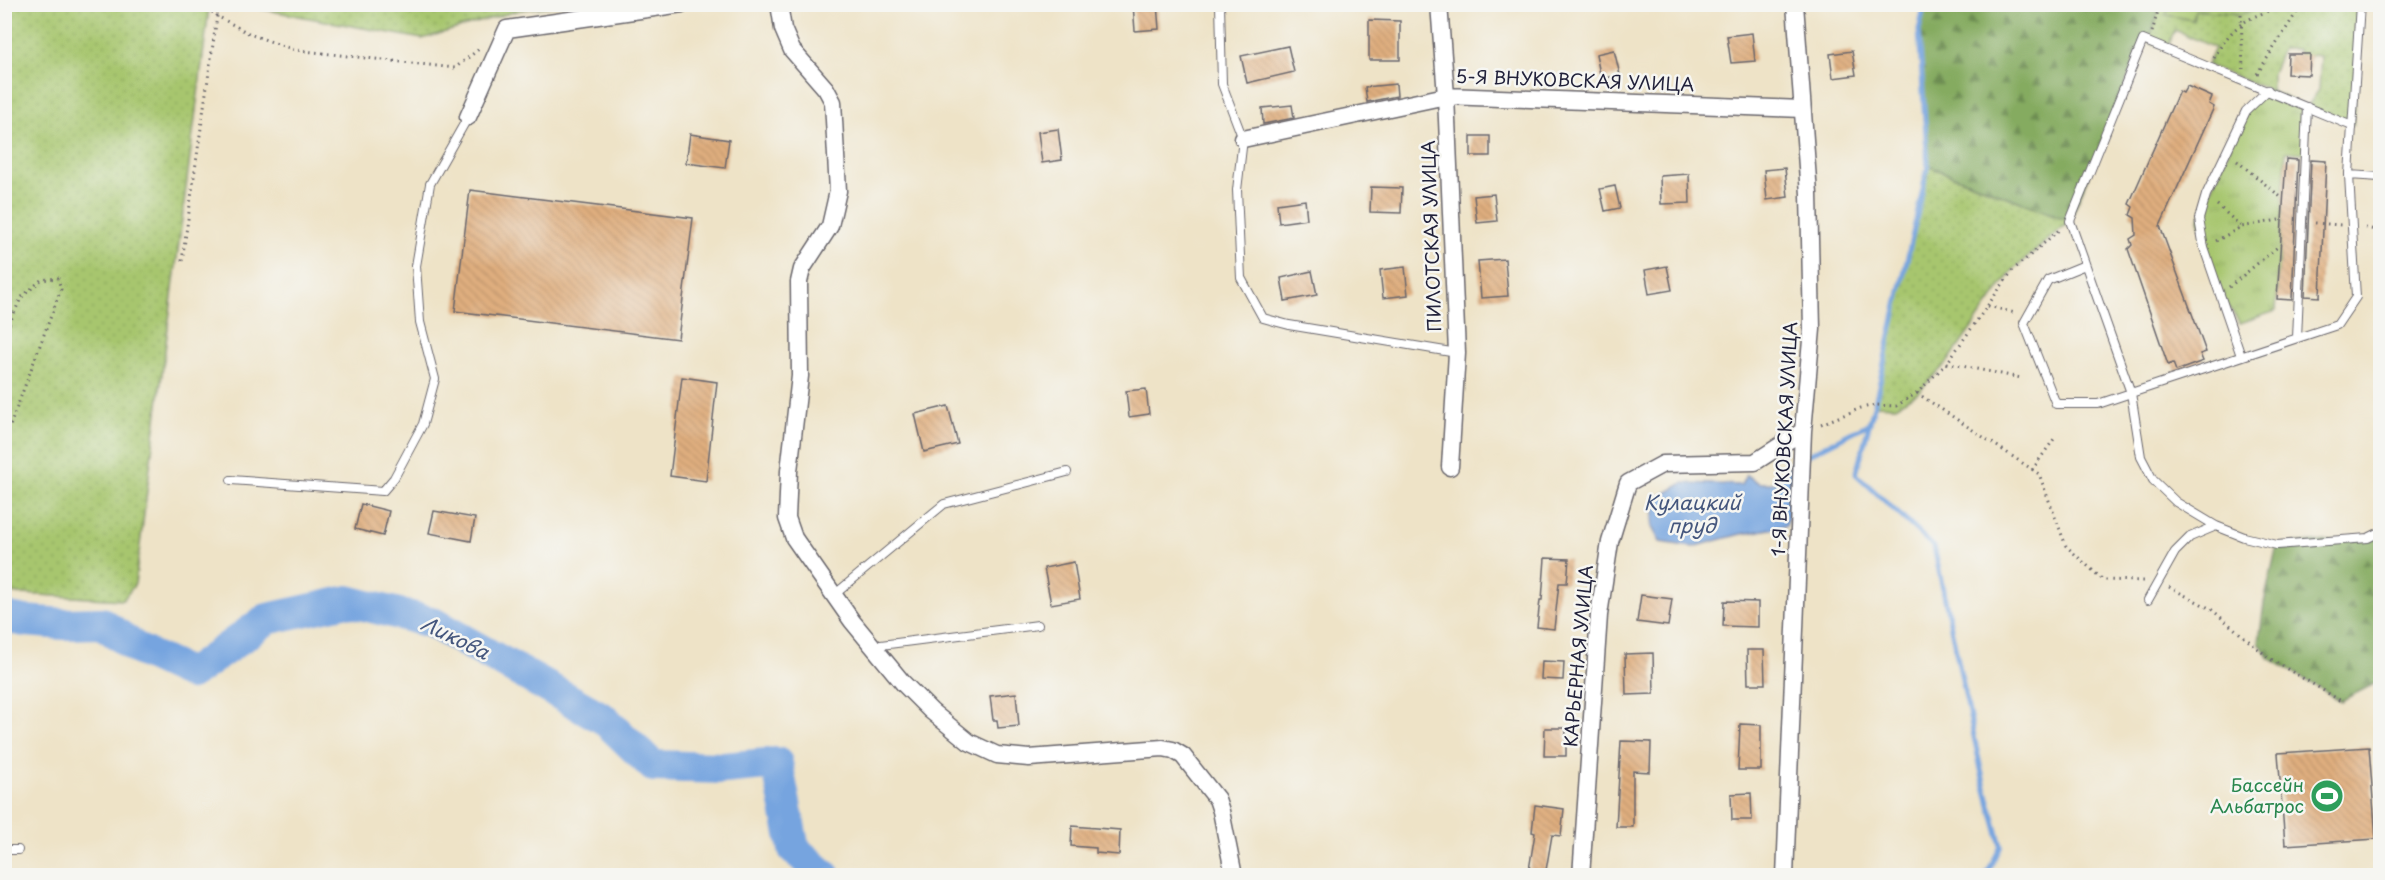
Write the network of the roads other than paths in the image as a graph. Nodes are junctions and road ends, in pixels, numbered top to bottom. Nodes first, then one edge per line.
1 (682, 4) edge
2 (779, 4) edge
3 (1220, 4) edge
4 (1439, 4) edge
5 (1795, 4) edge
6 (2360, 4) edge
7 (2268, 90) junction
8 (1446, 96) junction
9 (2307, 107) junction
10 (1802, 109) junction
11 (468, 117) joint
12 (1243, 140) junction
13 (2349, 175) junction
14 (2380, 177) edge
15 (2085, 265) junction
16 (2297, 338) junction
17 (1457, 353) junction
18 (2241, 356) junction
19 (2131, 393) junction
20 (1803, 431) junction
21 (1450, 467) dead end
22 (1067, 472) dead end
23 (231, 480) dead end
24 (2216, 526) junction
25 (2380, 532) edge
26 (834, 595) junction
27 (2148, 600) dead end
28 (1038, 625) dead end
29 (873, 646) junction
30 (4, 850) edge
31 (18, 850) dead end
32 (1234, 876) edge
33 (1581, 876) edge
34 (1785, 876) edge

1 - 11 street
2 - 26 street
3 - 12 lane
4 - 8 street, ПИЛОТСКАЯ УЛИЦА
5 - 10 street, 1-Я ВНУКОВСКАЯ УЛИЦА
6 - 13 lane
7 - 9 lane
7 - 15 lane
7 - 18 lane
8 - 10 street, 5-Я ВНУКОВСКАЯ УЛИЦА
8 - 12 street, 5-Я ВНУКОВСКАЯ УЛИЦА
8 - 17 street, ПИЛОТСКАЯ УЛИЦА
9 - 13 lane
9 - 16 lane
10 - 20 street, 1-Я ВНУКОВСКАЯ УЛИЦА
11 - 23 lane
12 - 17 lane
13 - 14 lane
13 - 16 lane
15 - 19 lane
15 - 19 lane
16 - 18 lane
17 - 21 street, ПИЛОТСКАЯ УЛИЦА
18 - 19 lane
19 - 24 lane
20 - 33 street, КАРЬЕРНАЯ УЛИЦА
20 - 34 street, 1-Я ВНУКОВСКАЯ УЛИЦА
22 - 26 lane
24 - 25 lane
24 - 27 lane
26 - 29 street
28 - 29 lane
29 - 32 street
30 - 31 lane

